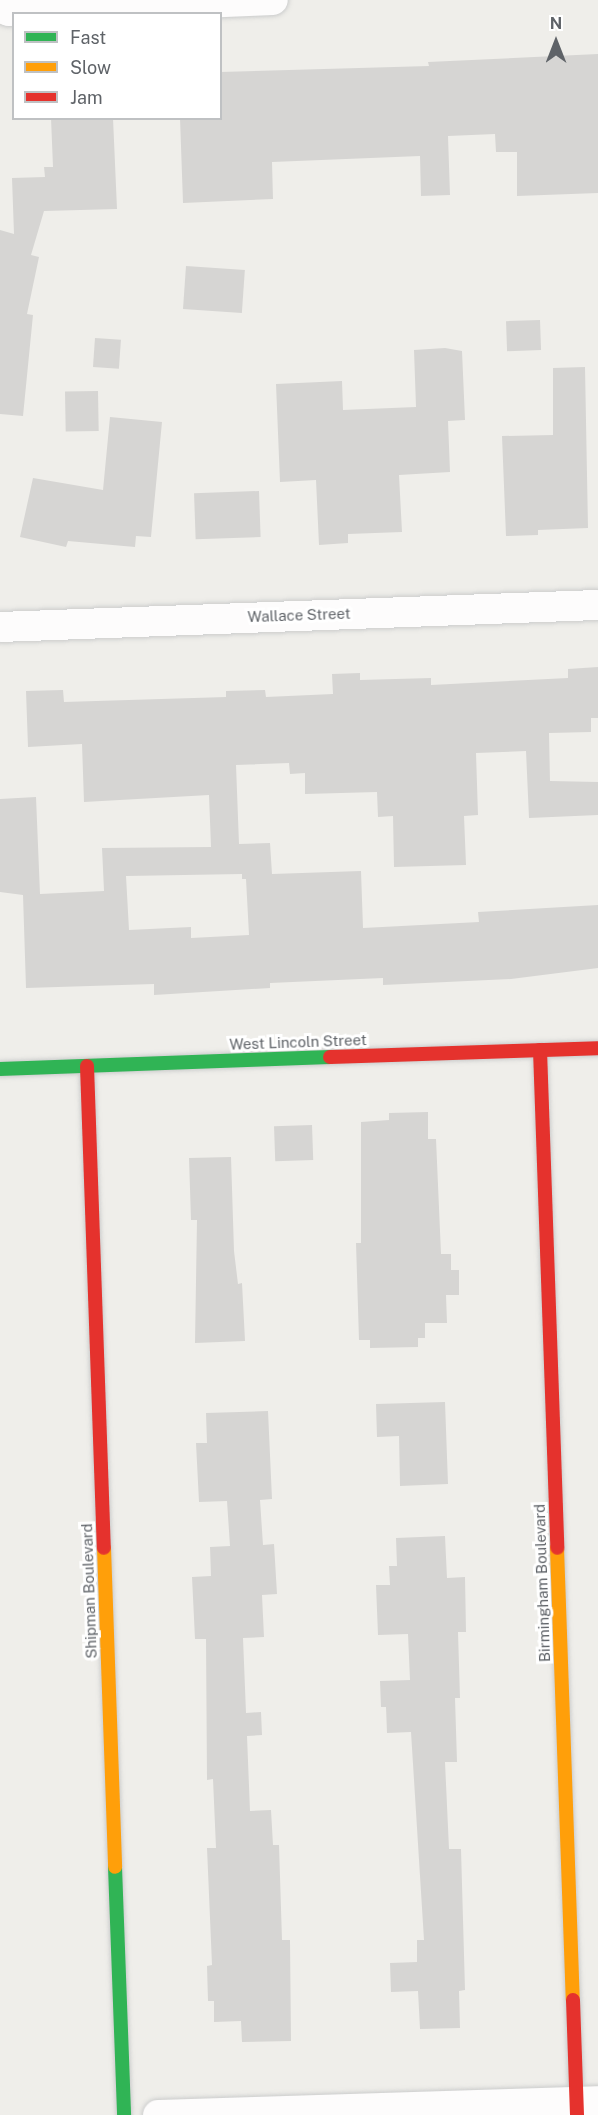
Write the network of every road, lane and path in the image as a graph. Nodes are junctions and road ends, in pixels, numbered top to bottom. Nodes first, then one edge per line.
1 (273, 0) edge
2 (0, 8) edge
3 (598, 604) edge
4 (0, 627) edge
5 (598, 1048) edge
6 (540, 1050) junction
7 (87, 1066) junction
8 (0, 1069) edge
9 (584, 2106) edge
10 (124, 2115) edge
11 (158, 2115) edge

1 - 2 street
3 - 4 street, Wallace Street
5 - 6 street, West Lincoln Street
6 - 7 street, West Lincoln Street
6 - 9 street, Birmingham Boulevard
7 - 8 street, West Lincoln Street
7 - 10 street, Shipman Boulevard
9 - 11 street

